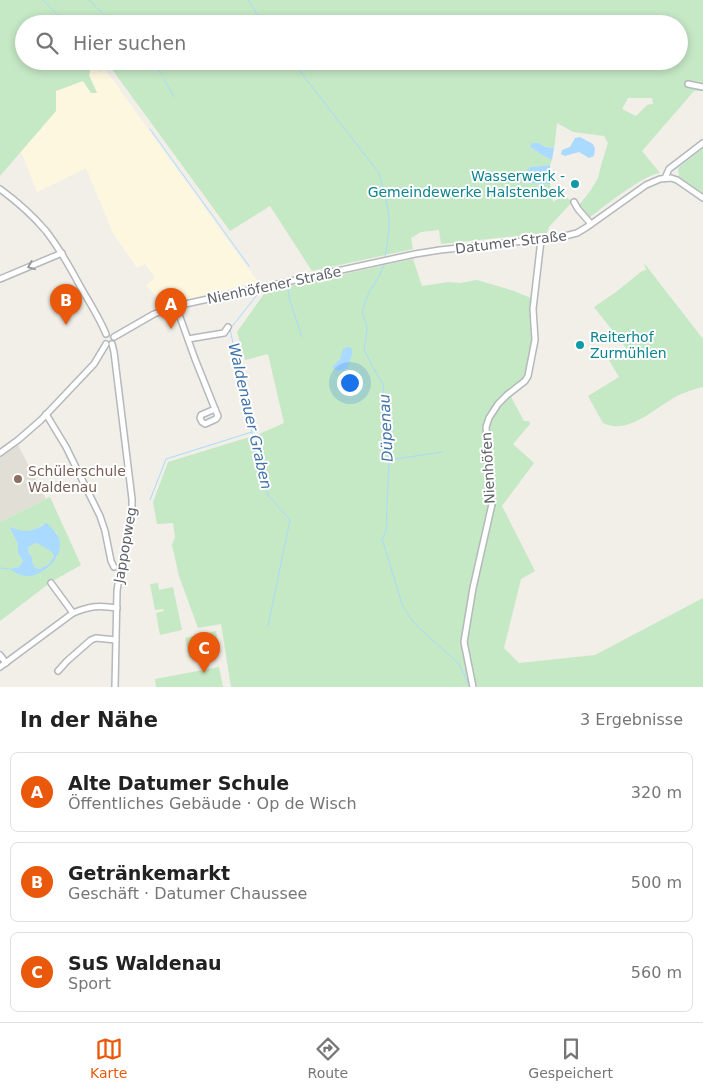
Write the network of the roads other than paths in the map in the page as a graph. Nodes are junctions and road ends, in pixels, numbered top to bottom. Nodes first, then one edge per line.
1 (688, 84) dead end
2 (703, 87) edge
3 (703, 143) edge
4 (665, 178) junction
5 (0, 189) edge
6 (703, 198) edge
7 (574, 202) dead end
8 (591, 224) junction
9 (541, 240) junction
10 (62, 254) junction
11 (381, 262) joint
12 (0, 279) edge
13 (176, 306) junction
14 (228, 327) dead end
15 (106, 334) junction
16 (114, 337) junction
17 (188, 339) junction
18 (109, 344) junction
19 (215, 409) dead end
20 (46, 414) junction
21 (0, 453) edge
22 (114, 567) dead end
23 (51, 583) dead end
24 (117, 608) junction
25 (72, 613) junction
26 (116, 640) junction
27 (0, 656) edge
28 (6, 663) junction
29 (0, 667) edge
30 (58, 672) dead end
31 (472, 684) edge
32 (115, 687) edge

1 - 2 street
3 - 4 street
4 - 6 street
4 - 8 street, Datumer Straße
5 - 10 street
7 - 8 street
8 - 9 street, Datumer Straße
9 - 11 street, Datumer Straße
9 - 31 street, Nienhöfen
10 -> 12 street
10 - 15 street
11 - 13 street, Nienhöfener Straße
13 - 16 street, Nienhöfener Straße
13 - 17 street
14 - 17 street
15 - 16 street
15 - 18 street
16 - 18 street
17 - 19 street
18 - 20 street
18 - 24 street, Jappopweg
20 - 21 street
20 - 22 street
23 - 25 street
24 - 25 street
24 - 26 street, Jappopweg
25 - 28 street
26 - 30 street
26 - 32 street, Jappopweg
27 - 28 street
28 - 29 street

